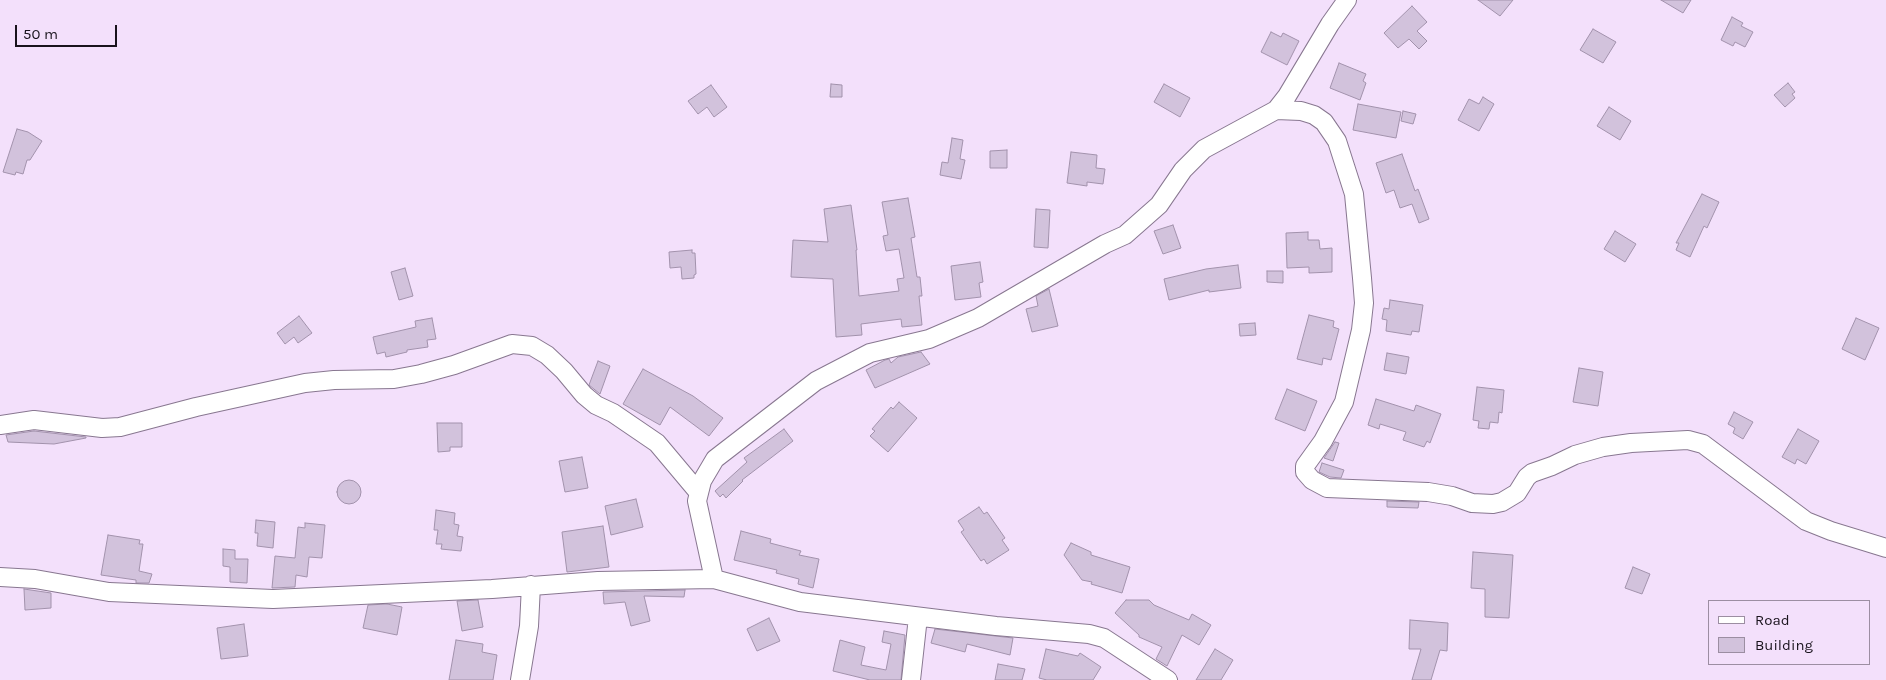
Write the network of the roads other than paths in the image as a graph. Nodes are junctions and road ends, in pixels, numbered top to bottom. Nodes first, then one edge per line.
1 (1347, 0) edge
2 (1276, 110) junction
3 (0, 425) edge
4 (699, 493) junction
5 (1886, 548) edge
6 (0, 577) edge
7 (714, 579) junction
8 (531, 585) junction
9 (918, 617) junction
10 (520, 680) edge
11 (911, 680) edge
12 (1168, 680) edge

1 - 2 street
2 - 4 street
2 - 5 street
3 - 4 street
4 - 7 street
6 - 8 street
7 - 8 street
7 - 9 street
8 - 10 street
9 - 11 street
9 - 12 street

